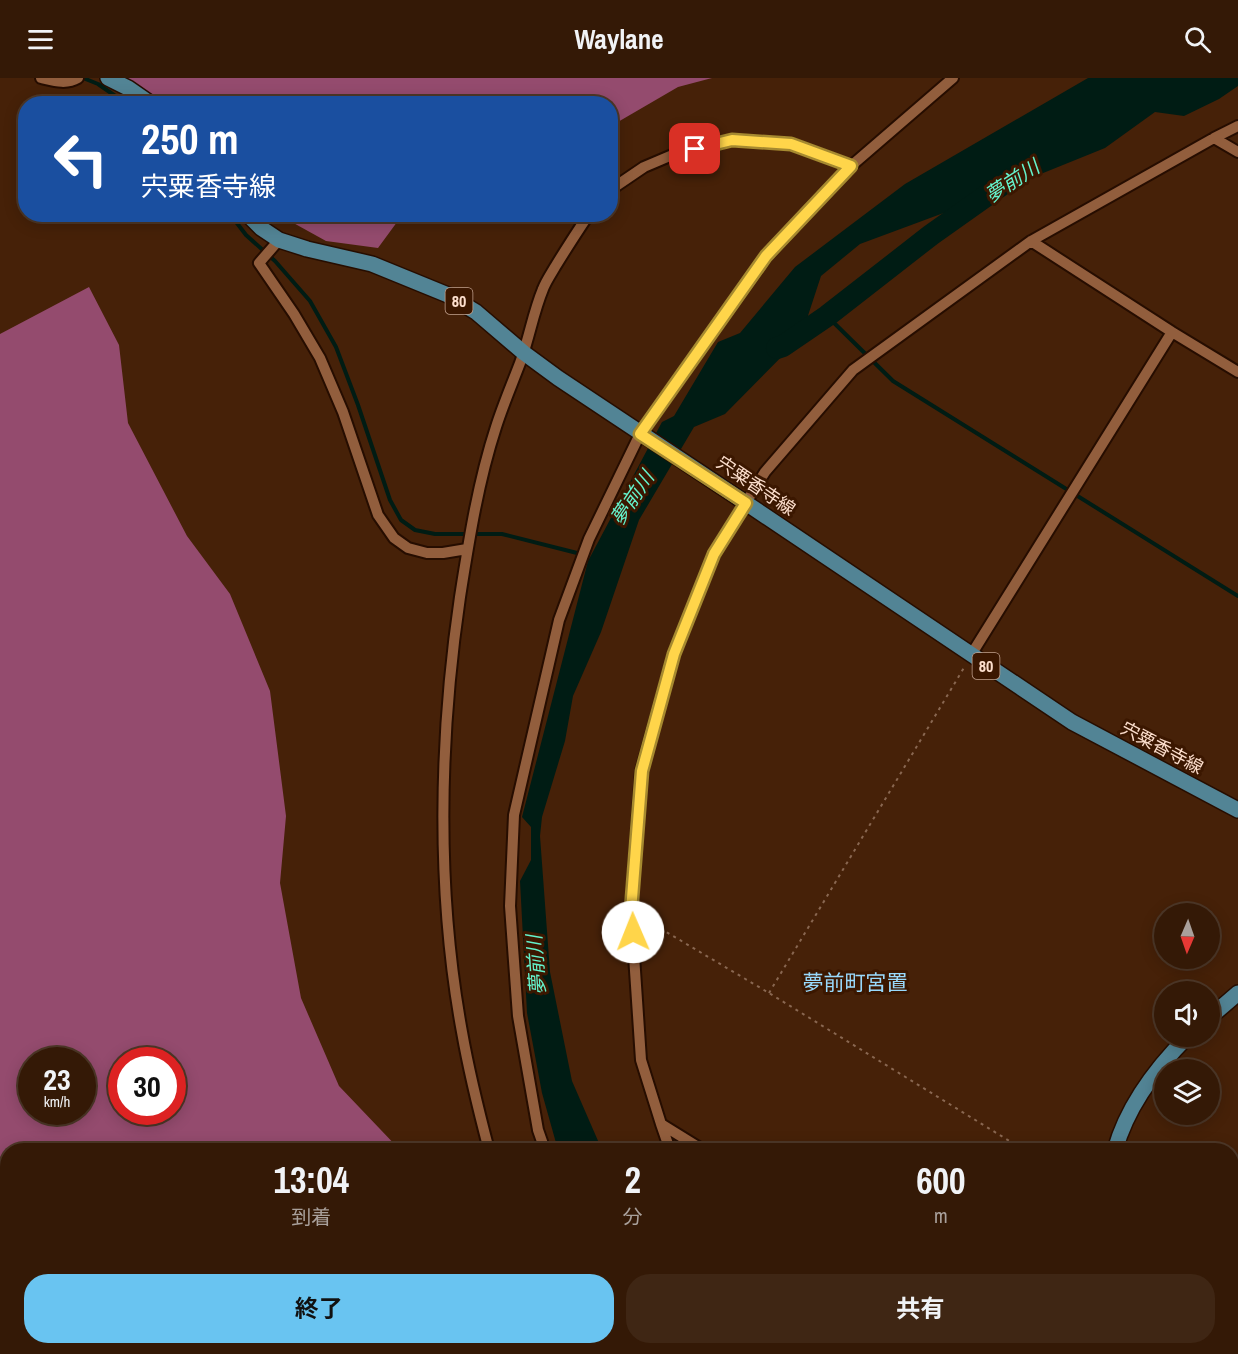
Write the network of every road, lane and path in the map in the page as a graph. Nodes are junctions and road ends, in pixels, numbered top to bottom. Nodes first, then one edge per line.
1 (41, 78) edge
2 (78, 78) edge
3 (108, 78) edge
4 (953, 78) edge
5 (140, 96) edge
6 (1238, 126) edge
7 (1214, 138) junction
8 (1238, 152) edge
9 (851, 166) junction
10 (618, 185) edge
11 (255, 222) edge
12 (583, 222) edge
13 (279, 240) junction
14 (1031, 242) junction
15 (1172, 332) junction
16 (524, 353) junction
17 (1238, 372) edge
18 (643, 436) junction
19 (746, 503) junction
20 (467, 549) junction
21 (971, 655) junction
22 (1238, 810) edge
23 (631, 911) junction
24 (769, 993) junction
25 (1238, 993) edge
26 (1220, 1009) edge
27 (1178, 1047) edge
28 (661, 1124) junction
29 (487, 1143) edge
30 (543, 1143) edge
31 (668, 1143) edge
32 (692, 1143) edge
33 (1013, 1143) edge
34 (1118, 1143) edge

1 - 2 street
3 - 5 main road
4 - 9 street
6 - 7 street
7 - 8 street
7 - 14 street
9 - 10 street
9 - 18 street
11 - 13 main road, 宍粟香寺線 / 80
12 - 16 street
13 - 16 main road, 宍粟香寺線 / 80
13 - 20 street
14 - 15 street
14 - 19 street
15 - 17 street
15 - 21 street
16 - 18 main road, 宍粟香寺線 / 80
16 - 20 street
18 - 19 main road, 宍粟香寺線 / 80
18 - 30 street
19 - 21 main road, 宍粟香寺線 / 80
19 - 23 street
20 - 29 street
21 - 22 main road, 宍粟香寺線 / 80
21 - 24 path
23 - 24 path
23 - 28 street
24 - 33 path
25 - 26 main road
27 - 34 main road
28 - 31 street
28 - 32 street

